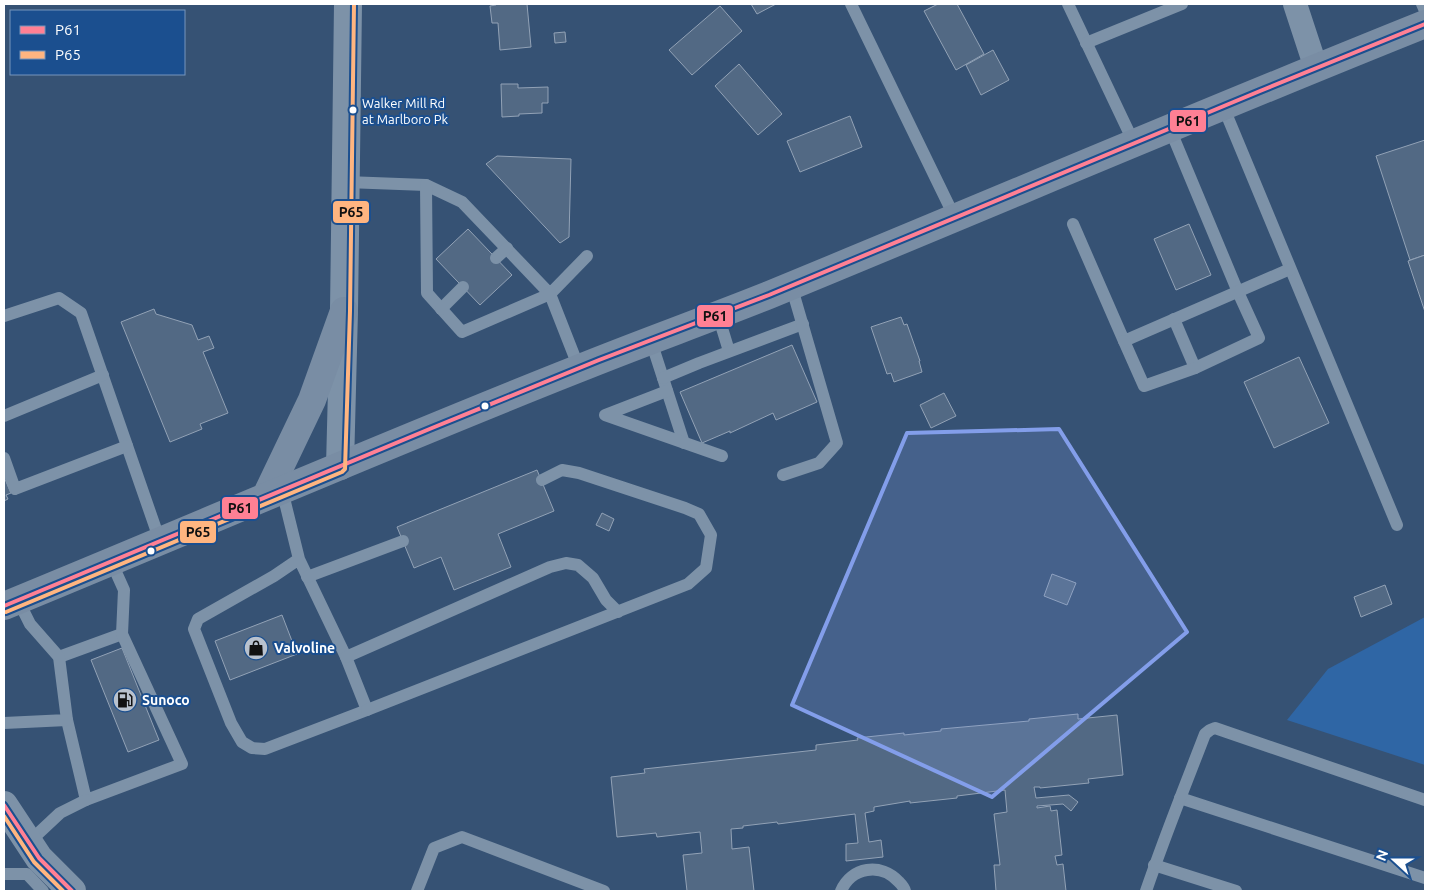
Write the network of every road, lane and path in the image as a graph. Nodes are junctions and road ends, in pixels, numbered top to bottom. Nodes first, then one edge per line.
1 (348, 4) edge
2 (851, 4) edge
3 (1068, 4) edge
4 (1182, 4) edge
5 (1295, 4) edge
6 (1422, 4) edge
7 (1425, 10) edge
8 (1425, 24) edge
9 (1086, 43) junction
10 (1316, 68) junction
11 (1223, 106) junction
12 (1170, 129) junction
13 (1134, 143) junction
14 (346, 182) junction
15 (426, 185) junction
16 (954, 218) junction
17 (1073, 224) dead end
18 (507, 248) junction
19 (587, 256) dead end
20 (496, 258) dead end
21 (1290, 269) junction
22 (791, 285) junction
23 (463, 287) dead end
24 (1238, 292) junction
25 (550, 294) junction
26 (441, 309) junction
27 (344, 311) junction
28 (718, 315) junction
29 (4, 316) edge
30 (1174, 319) junction
31 (803, 324) junction
32 (651, 341) junction
33 (1124, 341) junction
34 (730, 351) junction
35 (579, 368) junction
36 (1195, 368) junction
37 (103, 375) junction
38 (665, 385) junction
39 (4, 416) edge
40 (684, 443) junction
41 (127, 446) junction
42 (722, 456) dead end
43 (4, 458) edge
44 (340, 466) junction
45 (783, 475) dead end
46 (542, 480) dead end
47 (274, 493) junction
48 (1398, 525) dead end
49 (160, 541) junction
50 (403, 541) dead end
51 (299, 559) junction
52 (111, 561) junction
53 (307, 577) junction
54 (11, 603) edge
55 (618, 612) junction
56 (122, 634) junction
57 (59, 657) junction
58 (346, 657) junction
59 (367, 710) junction
60 (68, 720) junction
61 (4, 723) edge
62 (1180, 798) junction
63 (86, 800) junction
64 (1425, 800) edge
65 (4, 805) edge
66 (28, 843) junction
67 (1154, 865) junction
68 (4, 874) edge
69 (1425, 878) edge
70 (43, 891) edge
71 (72, 891) edge
72 (417, 891) edge
73 (604, 891) edge
74 (840, 891) edge
75 (905, 891) edge
76 (1146, 891) edge
77 (1236, 891) edge

1 - 14 street
2 - 16 lane
3 - 9 lane
4 - 9 lane
5 - 10 street
6 - 7 lane
8 - 10 main road
9 - 13 lane
10 - 11 main road
11 - 12 main road
11 - 21 lane
12 - 13 main road
12 - 24 lane
13 - 16 main road
14 - 15 lane
14 - 27 street
15 - 18 lane
15 - 26 lane
16 - 22 main road
17 - 33 lane
18 - 20 lane
18 - 25 lane
19 - 25 lane
21 - 24 lane
21 - 48 lane
22 - 28 main road
22 - 31 lane
23 - 26 lane
24 - 30 lane
24 - 36 lane
25 - 26 lane
25 - 35 lane
27 - 44 street
27 - 47 main road
28 - 32 main road
28 - 34 lane
29 - 37 lane
30 - 33 lane
30 - 36 lane
31 - 34 lane
31 - 45 lane
32 - 35 main road
32 - 38 lane
33 - 36 lane
34 - 38 lane
35 - 44 main road
37 - 39 lane
37 - 41 lane
38 - 40 lane
38 - 40 lane
40 - 42 lane
41 - 43 lane
41 - 49 lane
44 - 47 main road
46 - 55 lane
47 - 49 main road
47 - 51 lane
49 - 52 main road
50 - 53 lane
51 - 53 lane
51 - 59 lane
52 - 54 main road
52 - 56 lane
53 - 58 lane
54 - 57 lane
55 - 58 lane
55 - 59 lane
56 - 57 lane
56 - 63 lane
57 - 60 lane
58 - 59 lane
60 - 61 lane
60 - 63 lane
62 - 64 lane
62 - 67 lane
62 - 69 lane
63 - 66 lane
65 - 66 street
66 - 71 street
67 - 76 lane
67 - 77 lane
68 - 70 lane
72 - 73 lane
74 - 75 lane

